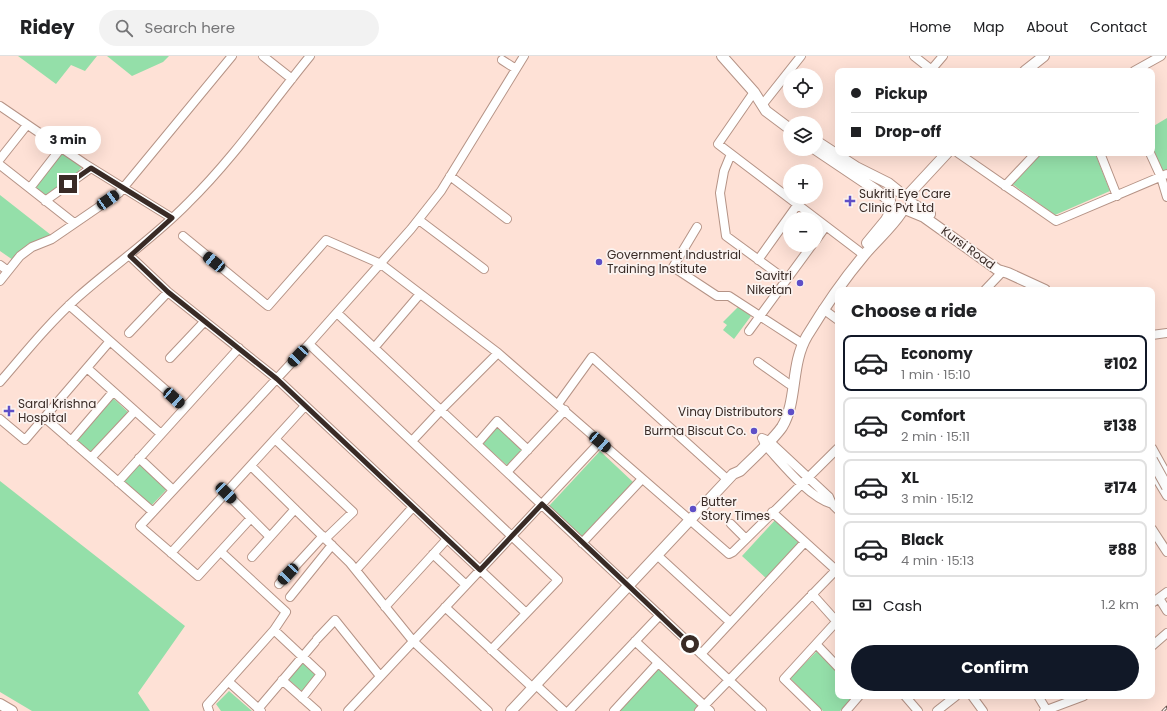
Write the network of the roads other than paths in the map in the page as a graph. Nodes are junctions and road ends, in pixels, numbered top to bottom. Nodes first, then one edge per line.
1 (232, 56) edge
2 (263, 56) edge
3 (310, 56) edge
4 (524, 56) edge
5 (722, 56) edge
6 (801, 56) edge
7 (914, 56) edge
8 (943, 56) edge
9 (1034, 56) edge
10 (1044, 56) edge
11 (1161, 56) edge
12 (502, 60) dead end
13 (929, 68) edge
14 (934, 68) edge
15 (1021, 68) edge
16 (1029, 68) edge
17 (1139, 68) edge
18 (516, 69) junction
19 (292, 79) junction
20 (754, 92) junction
21 (764, 105) junction
22 (0, 106) edge
23 (783, 116) edge
24 (783, 124) edge
25 (27, 125) junction
26 (823, 146) edge
27 (61, 148) junction
28 (835, 153) edge
29 (731, 154) junction
30 (823, 154) edge
31 (839, 156) edge
32 (936, 156) edge
33 (944, 156) edge
34 (962, 156) edge
35 (1033, 156) edge
36 (1101, 156) edge
37 (1152, 156) edge
38 (0, 159) edge
39 (0, 165) edge
40 (91, 168) junction
41 (450, 176) junction
42 (1164, 176) edge
43 (1005, 186) junction
44 (30, 188) junction
45 (123, 188) junction
46 (783, 193) edge
47 (1117, 196) junction
48 (1167, 197) edge
49 (45, 200) junction
50 (901, 202) junction
51 (798, 204) joint
52 (172, 218) junction
53 (507, 219) dead end
54 (419, 220) junction
55 (74, 223) junction
56 (826, 226) junction
57 (697, 227) dead end
58 (823, 230) edge
59 (183, 236) dead end
60 (807, 252) edge
61 (860, 252) junction
62 (130, 256) junction
63 (758, 260) junction
64 (381, 264) junction
65 (0, 265) edge
66 (484, 269) dead end
67 (8, 271) junction
68 (1005, 272) junction
69 (786, 280) junction
70 (0, 281) edge
71 (837, 287) edge
72 (840, 287) edge
73 (988, 287) edge
74 (994, 287) edge
75 (1038, 287) edge
76 (835, 290) edge
77 (168, 292) junction
78 (835, 293) edge
79 (420, 294) junction
80 (69, 305) junction
81 (823, 309) junction
82 (337, 313) junction
83 (759, 317) junction
84 (835, 318) edge
85 (204, 322) junction
86 (749, 331) dead end
87 (129, 333) dead end
88 (1167, 333) edge
89 (1155, 335) edge
90 (110, 341) junction
91 (801, 342) junction
92 (309, 344) junction
93 (239, 348) junction
94 (374, 348) junction
95 (498, 353) junction
96 (170, 358) dead end
97 (758, 362) dead end
98 (86, 368) junction
99 (277, 379) junction
100 (0, 382) edge
101 (789, 384) junction
102 (113, 392) junction
103 (558, 404) junction
104 (305, 406) junction
105 (185, 407) junction
106 (135, 410) junction
107 (441, 410) junction
108 (565, 410) junction
109 (44, 418) junction
110 (0, 419) edge
111 (161, 434) junction
112 (275, 439) junction
113 (71, 441) junction
114 (412, 441) junction
115 (765, 441) junction
116 (600, 442) junction
117 (477, 444) junction
118 (528, 450) junction
119 (835, 451) edge
120 (1155, 453) edge
121 (91, 458) junction
122 (139, 458) junction
123 (1155, 465) edge
124 (251, 466) junction
125 (1166, 470) edge
126 (507, 472) junction
127 (1155, 473) edge
128 (730, 477) junction
129 (1155, 477) edge
130 (642, 479) junction
131 (805, 481) junction
132 (118, 482) junction
133 (1167, 486) edge
134 (173, 490) junction
135 (226, 493) junction
136 (1167, 496) edge
137 (542, 504) junction
138 (413, 507) junction
139 (835, 507) edge
140 (295, 509) junction
141 (153, 512) junction
142 (772, 512) junction
143 (251, 518) junction
144 (689, 521) junction
145 (730, 524) dead end
146 (1155, 534) edge
147 (512, 535) junction
148 (270, 537) junction
149 (324, 538) junction
150 (745, 538) junction
151 (447, 539) junction
152 (582, 543) junction
153 (804, 543) junction
154 (332, 545) junction
155 (221, 552) junction
156 (1167, 552) edge
157 (171, 553) junction
158 (433, 554) junction
159 (657, 555) junction
160 (252, 557) dead end
161 (835, 567) edge
162 (356, 570) junction
163 (480, 570) junction
164 (835, 571) edge
165 (279, 584) dead end
166 (466, 585) junction
167 (628, 586) junction
168 (1167, 592) edge
169 (812, 594) junction
170 (290, 597) dead end
171 (1159, 598) junction
172 (1155, 601) edge
173 (385, 607) junction
174 (445, 607) junction
175 (1167, 611) edge
176 (526, 613) junction
177 (660, 615) junction
178 (835, 620) edge
179 (730, 622) junction
180 (835, 624) edge
181 (274, 630) junction
182 (1167, 633) edge
183 (413, 641) junction
184 (635, 641) junction
185 (1155, 642) edge
186 (816, 644) junction
187 (491, 650) junction
188 (700, 654) junction
189 (303, 655) junction
190 (658, 663) junction
191 (835, 664) edge
192 (380, 676) junction
193 (282, 680) junction
194 (729, 680) junction
195 (229, 682) junction
196 (534, 686) junction
197 (302, 698) junction
198 (856, 699) edge
199 (908, 699) edge
200 (952, 699) edge
201 (974, 699) edge
202 (1040, 699) edge
203 (1076, 699) edge
204 (0, 704) edge
205 (705, 709) edge
206 (259, 710) edge
207 (1045, 710) edge
208 (12, 711) edge
209 (209, 711) edge
210 (317, 711) edge
211 (348, 711) edge
212 (488, 711) edge
213 (511, 711) edge
214 (564, 711) edge
215 (569, 711) edge
216 (614, 711) edge
217 (762, 711) edge
218 (817, 711) edge
219 (846, 711) edge
220 (918, 711) edge
221 (937, 711) edge
222 (983, 711) edge

1 - 45 street
2 - 19 street
3 - 19 street
4 - 18 street
5 - 20 main road
6 - 21 street
7 - 13 street
8 - 14 street
9 - 15 main road
10 - 16 main road
11 - 17 street
12 - 18 street
18 - 41 street
19 - 52 street
20 - 21 main road
20 - 29 street
21 - 23 main road
21 - 24 main road
22 - 25 street
25 - 27 street
25 - 38 street
26 - 28 main road, Kursi Road
27 - 40 street
27 - 44 street
29 - 46 street
29 - 63 street
30 - 50 main road, Kursi Road
31 - 50 main road, Kursi Road
32 - 50 main road
33 - 50 main road
34 - 43 street
35 - 43 street
36 - 47 street
37 - 42 street
39 - 44 street
40 - 45 street
40 - 49 street
41 - 53 street
41 - 54 street
42 - 47 street
42 - 48 street
43 - 47 street
44 - 49 street
45 - 52 street
45 - 55 street
49 - 55 street
50 - 61 main road
50 - 68 main road, Kursi Road
50 - 72 main road
51 - 56 street
51 - 63 street
52 - 62 street
54 - 64 street
54 - 66 street
55 - 67 street
56 - 58 street
56 - 61 street
57 - 83 street
59 - 64 street
60 - 69 street
61 - 71 main road
62 - 77 street
62 - 80 street
63 - 69 street
64 - 79 street
64 - 82 street
65 - 67 street
67 - 70 street
68 - 73 street
68 - 74 street
68 - 75 main road, Kursi Road
69 - 83 street
76 - 91 main road
77 - 85 street
77 - 87 street
78 - 81 main road
79 - 94 street
79 - 95 street
80 - 90 street
80 - 100 street
81 - 84 street
81 - 91 main road
82 - 92 street
82 - 94 street
83 - 86 street
83 - 91 street
85 - 93 street
85 - 96 street
88 - 89 street
90 - 98 street
90 - 105 street
91 - 101 main road
91 - 115 main road
92 - 99 street
92 - 114 street
93 - 99 street
93 - 105 street
94 - 107 street
95 - 103 street
95 - 107 street
97 - 101 street
98 - 102 street
98 - 109 street
99 - 104 street
99 - 134 street
101 - 115 main road
102 - 106 street
102 - 113 street
103 - 108 street
103 - 128 street
104 - 112 street
104 - 138 street
105 - 111 street
106 - 111 street
106 - 121 street
107 - 114 street
107 - 117 street
108 - 116 street
108 - 118 street
109 - 110 street
109 - 113 street
111 - 122 street
112 - 124 street
112 - 149 street
113 - 121 street
114 - 147 street
115 - 128 main road
115 - 131 street
116 - 130 street
116 - 137 street
117 - 118 street
117 - 126 street
118 - 126 street
119 - 131 street
120 - 125 street
121 - 132 street
122 - 132 street
122 - 134 street
123 - 133 main road, bridge
124 - 135 street
124 - 140 street
125 - 127 street
126 - 137 street
128 - 144 main road
129 - 136 street
130 - 144 street
130 - 152 street
131 - 139 street
131 - 142 street
132 - 141 street
134 - 141 street
135 - 143 street
135 - 157 street
137 - 147 street
137 - 152 street
138 - 151 street
138 - 162 street
140 - 148 street
140 - 149 street
141 - 157 street
142 - 150 street
142 - 153 street
143 - 148 street
143 - 155 street
144 - 150 street
144 - 159 main road
145 - 150 street
146 - 156 street
147 - 163 street
147 - 176 street
148 - 160 street
149 - 154 street
149 - 165 street
151 - 158 street
151 - 163 street
152 - 167 street
153 - 161 street
153 - 179 street
154 - 162 street
154 - 170 street
155 - 157 street
155 - 181 street
158 - 166 street
158 - 173 street
159 - 167 main road
159 - 179 street
162 - 173 street
163 - 166 street
163 - 176 street
164 - 169 street
166 - 174 street
167 - 177 street
167 - 196 main road
168 - 171 street
169 - 178 street
169 - 194 street
171 - 172 street
171 - 175 street
173 - 183 street
174 - 183 street
174 - 187 street
176 - 187 street
177 - 184 street
177 - 188 street
179 - 188 street
180 - 186 street
181 - 189 street
181 - 195 street
182 - 185 street
183 - 192 street
183 - 212 street
184 - 190 street
184 - 215 street
186 - 191 street
186 - 218 street
187 - 196 street
188 - 194 street
189 - 192 street
189 - 193 street
189 - 197 street
190 - 205 street
190 - 216 street
192 - 211 street
193 - 197 street
193 - 206 street
194 - 205 street
194 - 217 street
195 - 206 street
195 - 209 street
196 - 213 main road
196 - 214 street
197 - 210 street
198 - 219 street
199 - 220 street
200 - 221 street
201 - 222 street
202 - 207 street
203 - 207 street
204 - 208 main road

